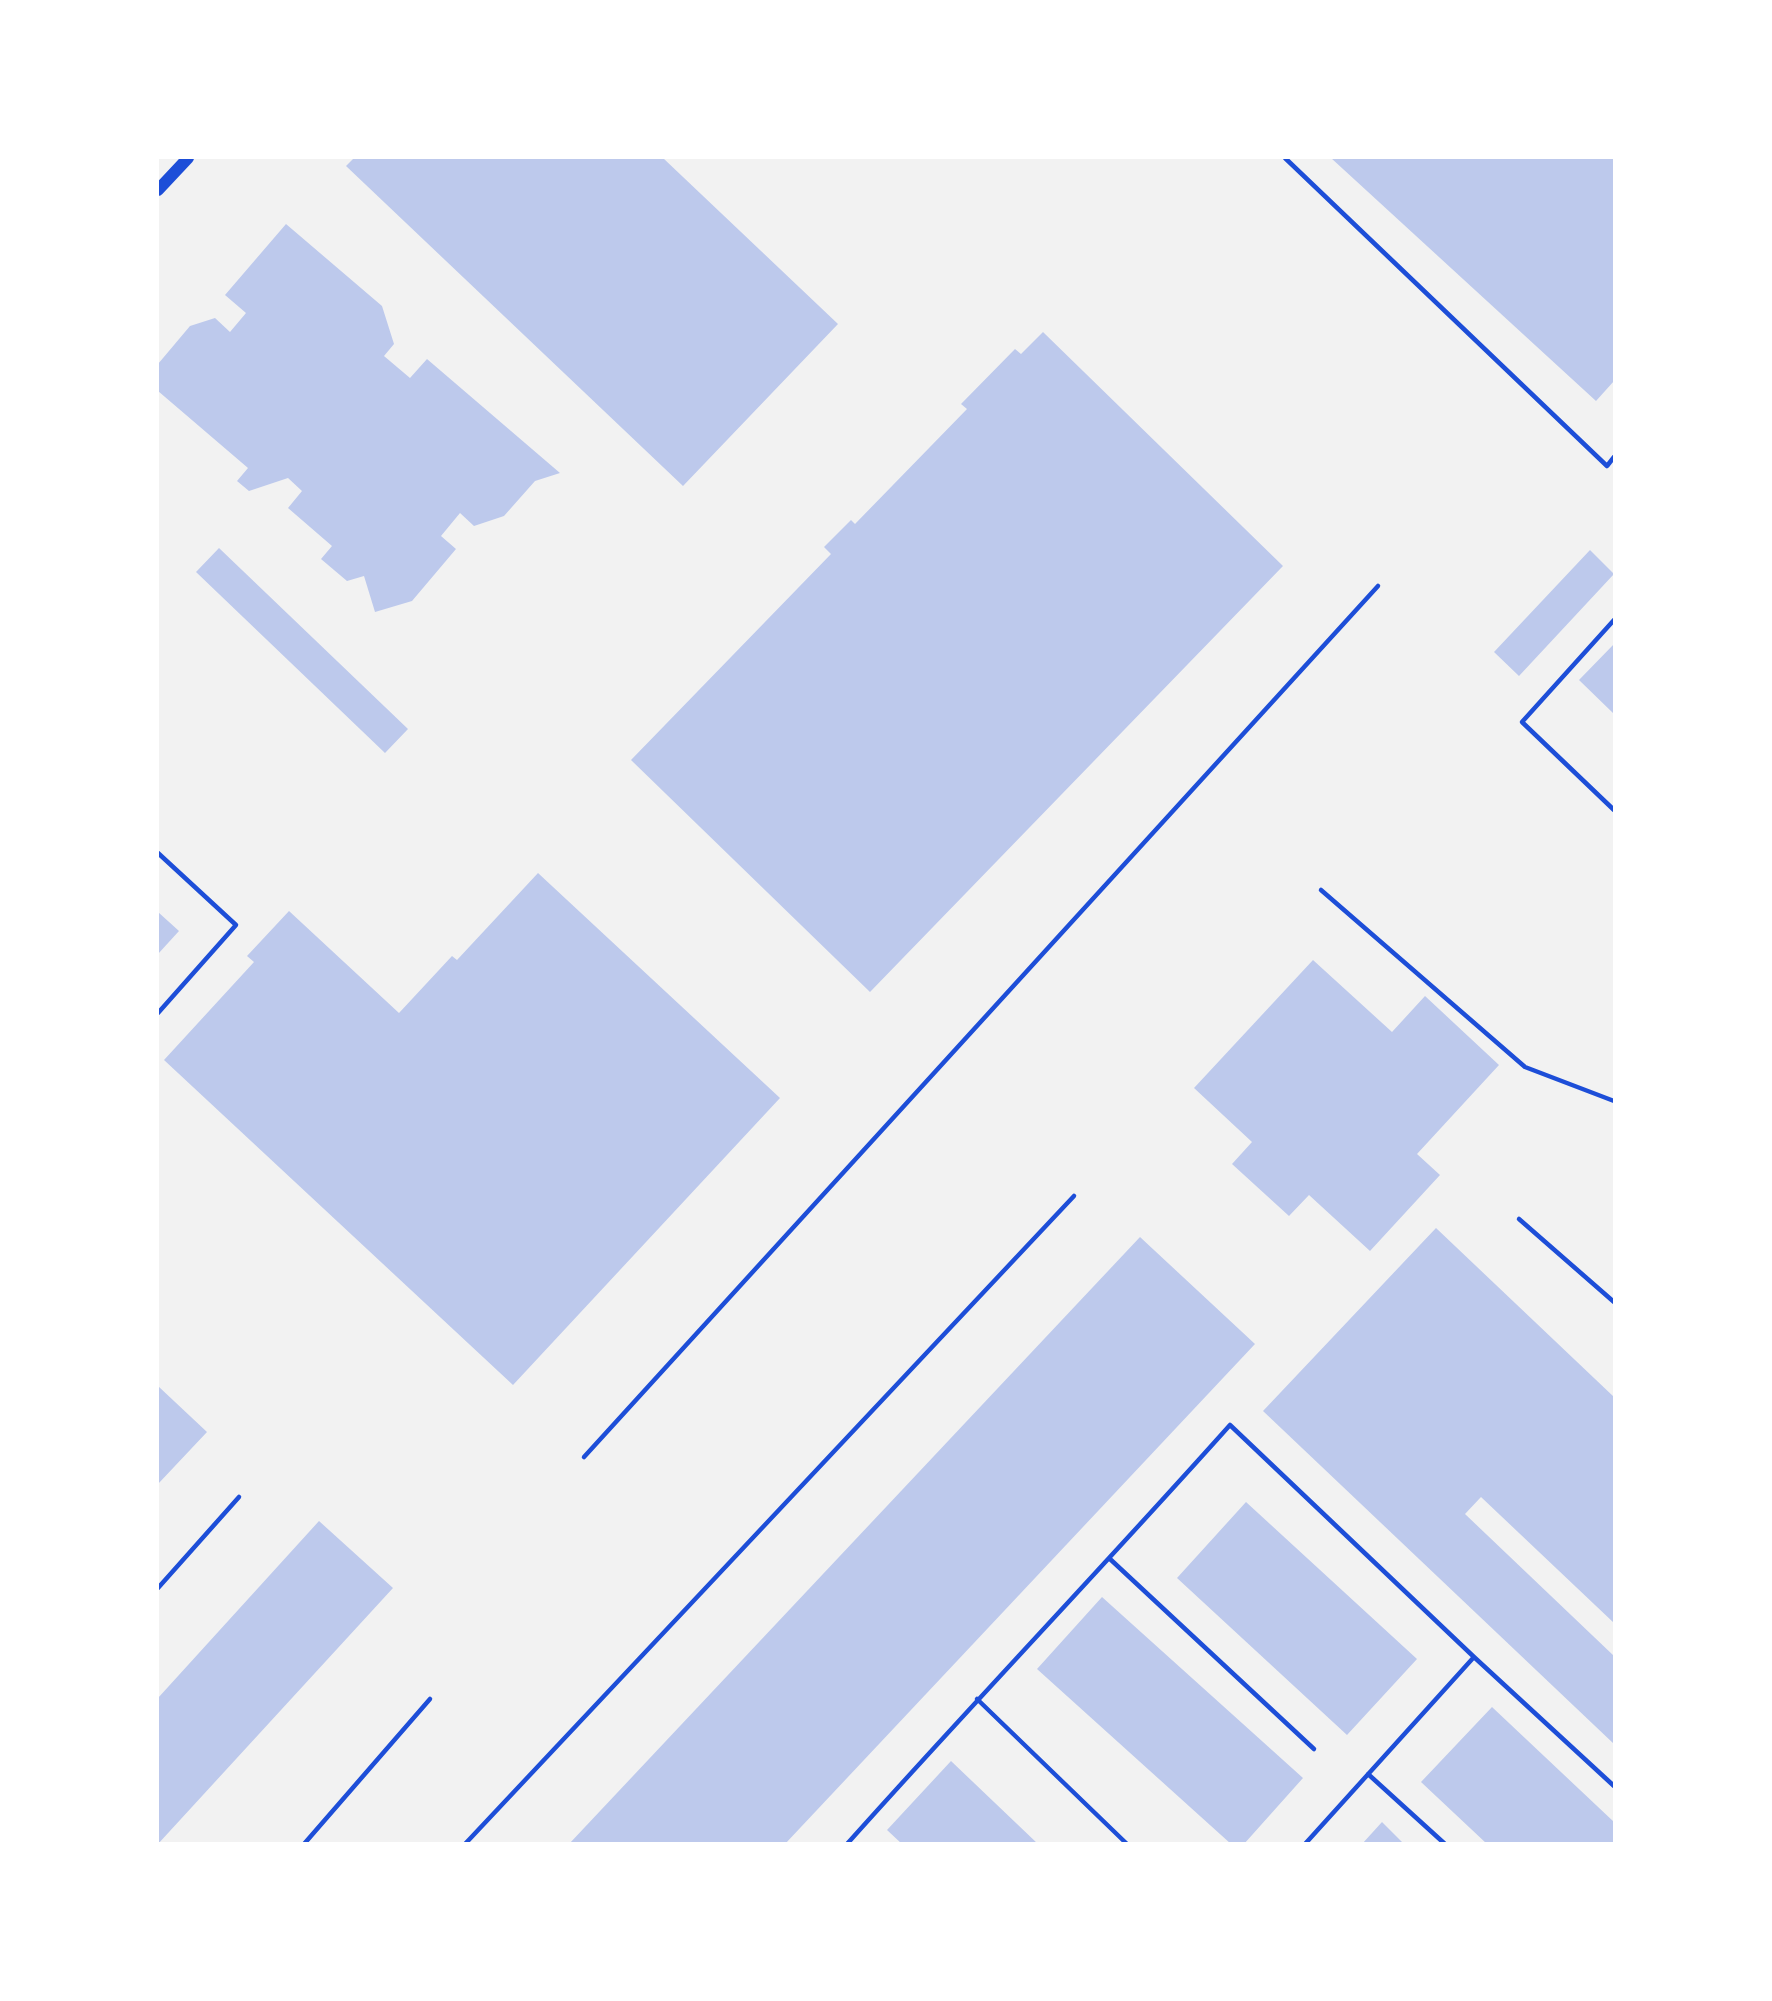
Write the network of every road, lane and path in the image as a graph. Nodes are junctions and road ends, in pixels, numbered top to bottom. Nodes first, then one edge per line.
1 (188, 158) edge
2 (1285, 158) edge
3 (158, 190) edge
4 (1614, 457) edge
5 (1378, 586) dead end
6 (1614, 620) edge
7 (1614, 810) edge
8 (158, 853) edge
9 (1320, 890) dead end
10 (158, 1013) edge
11 (1614, 1101) edge
12 (1074, 1196) dead end
13 (1519, 1220) dead end
14 (1614, 1302) edge
15 (584, 1457) dead end
16 (239, 1497) dead end
17 (1110, 1559) junction
18 (158, 1588) edge
19 (1474, 1657) junction
20 (430, 1699) dead end
21 (977, 1699) junction
22 (1314, 1749) dead end
23 (1368, 1774) junction
24 (1614, 1786) edge
25 (304, 1844) edge
26 (465, 1844) edge
27 (847, 1844) edge
28 (1127, 1844) edge
29 (1305, 1844) edge
30 (1445, 1844) edge

1 - 3 main road
2 - 4 lane
5 - 15 lane
6 - 7 lane
8 - 10 lane
9 - 11 lane
12 - 26 lane
13 - 14 lane
16 - 18 lane
17 - 19 lane
17 - 21 lane
17 - 22 lane
19 - 23 lane
19 - 24 lane
20 - 25 lane
21 - 27 lane
21 - 28 lane
23 - 29 lane
23 - 30 lane

